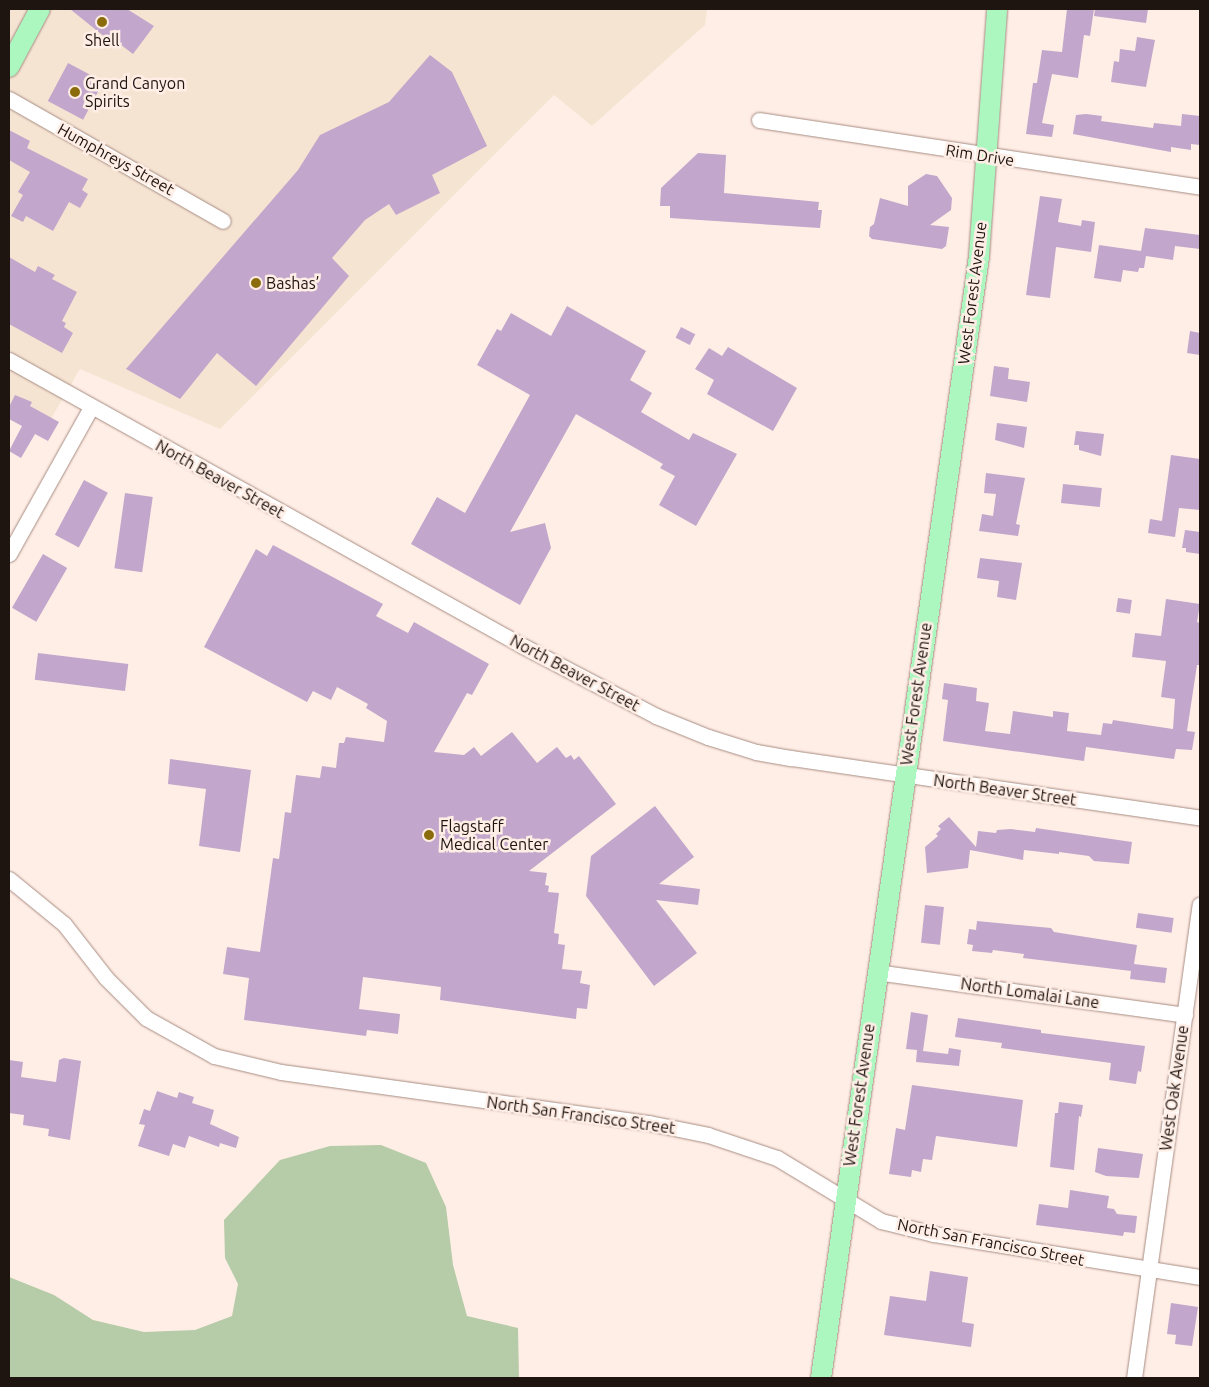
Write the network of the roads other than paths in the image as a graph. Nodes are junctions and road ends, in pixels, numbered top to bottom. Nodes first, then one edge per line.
1 (40, 9) edge
2 (998, 9) edge
3 (9, 67) edge
4 (9, 99) edge
5 (759, 120) dead end
6 (987, 157) junction
7 (1200, 187) edge
8 (223, 222) dead end
9 (9, 360) edge
10 (90, 408) junction
11 (9, 554) edge
12 (904, 776) junction
13 (1200, 818) edge
14 (9, 879) edge
15 (1200, 905) edge
16 (876, 972) junction
17 (1185, 1015) junction
18 (844, 1197) junction
19 (1148, 1270) junction
20 (1200, 1277) edge
21 (821, 1378) edge
22 (1134, 1378) edge

1 - 3 main road
2 - 6 main road, West Forest Avenue
4 - 8 street, Humphreys Street
5 - 6 street, Rim Drive
6 - 7 street, Rim Drive
6 - 12 main road, West Forest Avenue
9 - 10 street, North Beaver Street
10 - 11 street
10 - 12 street, North Beaver Street
12 - 13 street, North Beaver Street
12 - 16 main road, West Forest Avenue
14 - 18 street, North San Francisco Street
15 - 17 street, West Oak Avenue
16 - 17 street, North Lomalai Lane
16 - 18 main road, West Forest Avenue
17 - 19 street, West Oak Avenue
18 - 19 street, North San Francisco Street
18 - 21 main road, West Forest Avenue
19 - 20 street, North San Francisco Street
19 - 22 street, West Oak Avenue

